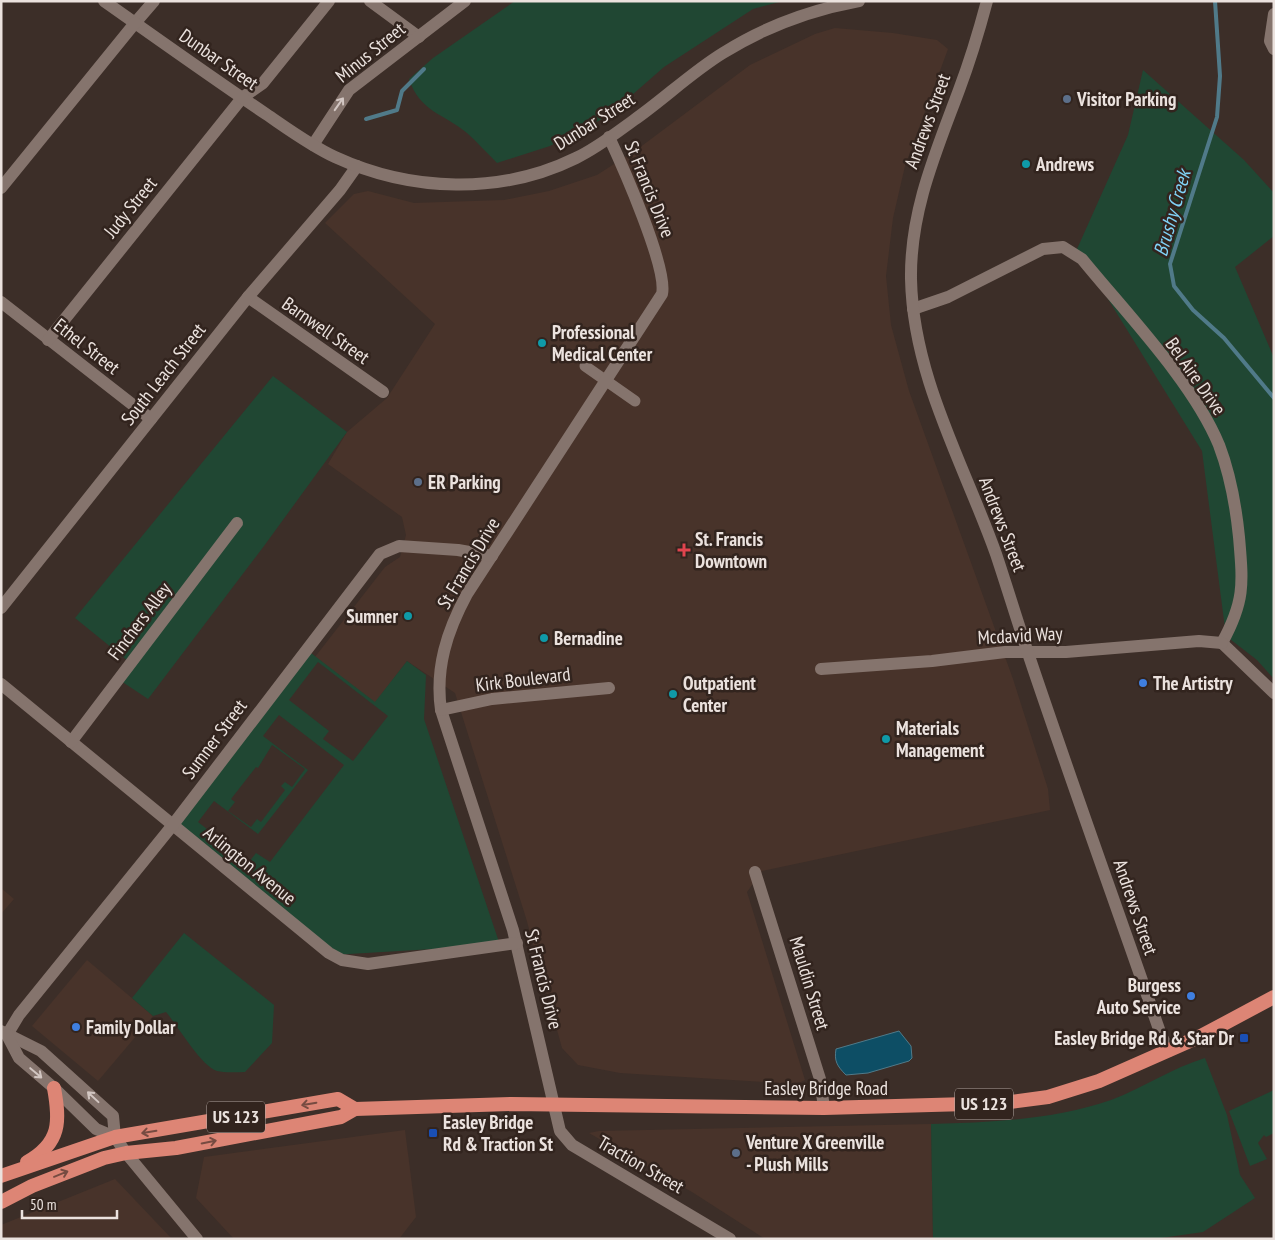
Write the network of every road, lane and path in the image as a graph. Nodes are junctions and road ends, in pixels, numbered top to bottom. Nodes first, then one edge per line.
1 (104, 1) edge
2 (154, 1) edge
3 (329, 1) edge
4 (370, 1) edge
5 (465, 1) edge
6 (859, 1) edge
7 (979, 1) edge
8 (987, 2) edge
9 (1274, 14) edge
10 (135, 23) junction
11 (419, 37) junction
12 (1274, 49) edge
13 (242, 98) junction
14 (609, 137) junction
15 (313, 145) junction
16 (357, 166) junction
17 (1, 188) edge
18 (248, 297) junction
19 (1, 302) edge
20 (914, 309) junction
21 (48, 340) junction
22 (585, 366) dead end
23 (383, 392) dead end
24 (635, 401) dead end
25 (151, 419) junction
26 (237, 523) dead end
27 (492, 556) junction
28 (1, 608) edge
29 (1222, 643) junction
30 (1028, 652) junction
31 (821, 669) dead end
32 (1, 684) edge
33 (609, 688) dead end
34 (1274, 693) edge
35 (441, 710) junction
36 (71, 742) junction
37 (172, 826) junction
38 (755, 872) dead end
39 (517, 943) junction
40 (1274, 997) edge
41 (4, 1033) edge
42 (1169, 1052) junction
43 (54, 1088) junction
44 (555, 1104) junction
45 (824, 1108) junction
46 (355, 1109) junction
47 (115, 1137) junction
48 (126, 1153) junction
49 (3, 1175) edge
50 (1, 1202) edge
51 (197, 1239) edge
52 (730, 1239) edge

1 - 10 street, Dunbar Street
2 - 10 street
3 - 13 street, Judy Street
4 - 11 street
5 - 11 street, Minus Street
6 - 14 street, Dunbar Street
7 - 8 street
8 - 20 street, Andrews Street
9 - 12 street
10 - 13 street, Dunbar Street
10 - 17 street
15 -> 11 street, Minus Street
13 - 15 street, Dunbar Street
13 - 21 street, Judy Street
14 - 16 street, Dunbar Street
14 - 27 street, St Francis Drive
15 - 16 street, Dunbar Street
16 - 18 street, South Leach Street
18 - 23 street, Barnwell Street
18 - 25 street, South Leach Street
19 - 21 street, Ethel Street
20 - 29 street, Bel Aire Drive
20 - 30 street, Andrews Street
21 - 25 street, Ethel Street
22 - 24 street
25 - 28 street, South Leach Street
26 - 36 street, Finchers Alley
27 - 35 street, St Francis Drive
27 - 37 street, Sumner Street
29 - 30 street, Mcdavid Way
29 - 34 street
30 - 31 street, Mcdavid Way
30 - 42 street, Andrews Street
32 - 36 street, Arlington Avenue
33 - 35 street, Kirk Boulevard
35 - 39 street, St Francis Drive
36 - 37 street, Arlington Avenue
37 - 39 street, Arlington Avenue
37 - 41 street, Sumner Street
38 - 45 street, Mauldin Street
39 - 44 street, St Francis Drive
40 - 42 highway, Easley Bridge Road / US 123
41 -> 43 street
47 -> 41 street
42 - 45 highway, Easley Bridge Road / US 123
43 - 47 street
43 - 49 highway
44 - 45 highway, Easley Bridge Road / US 123
44 - 46 highway, Easley Bridge Road / US 123
44 - 52 street, Traction Street
46 -> 47 highway, Easley Bridge Road / US 123
48 -> 46 highway, Easley Bridge Road / US 123
47 - 48 street
47 - 49 highway, US 123
50 -> 48 highway, US 123
48 - 51 street

